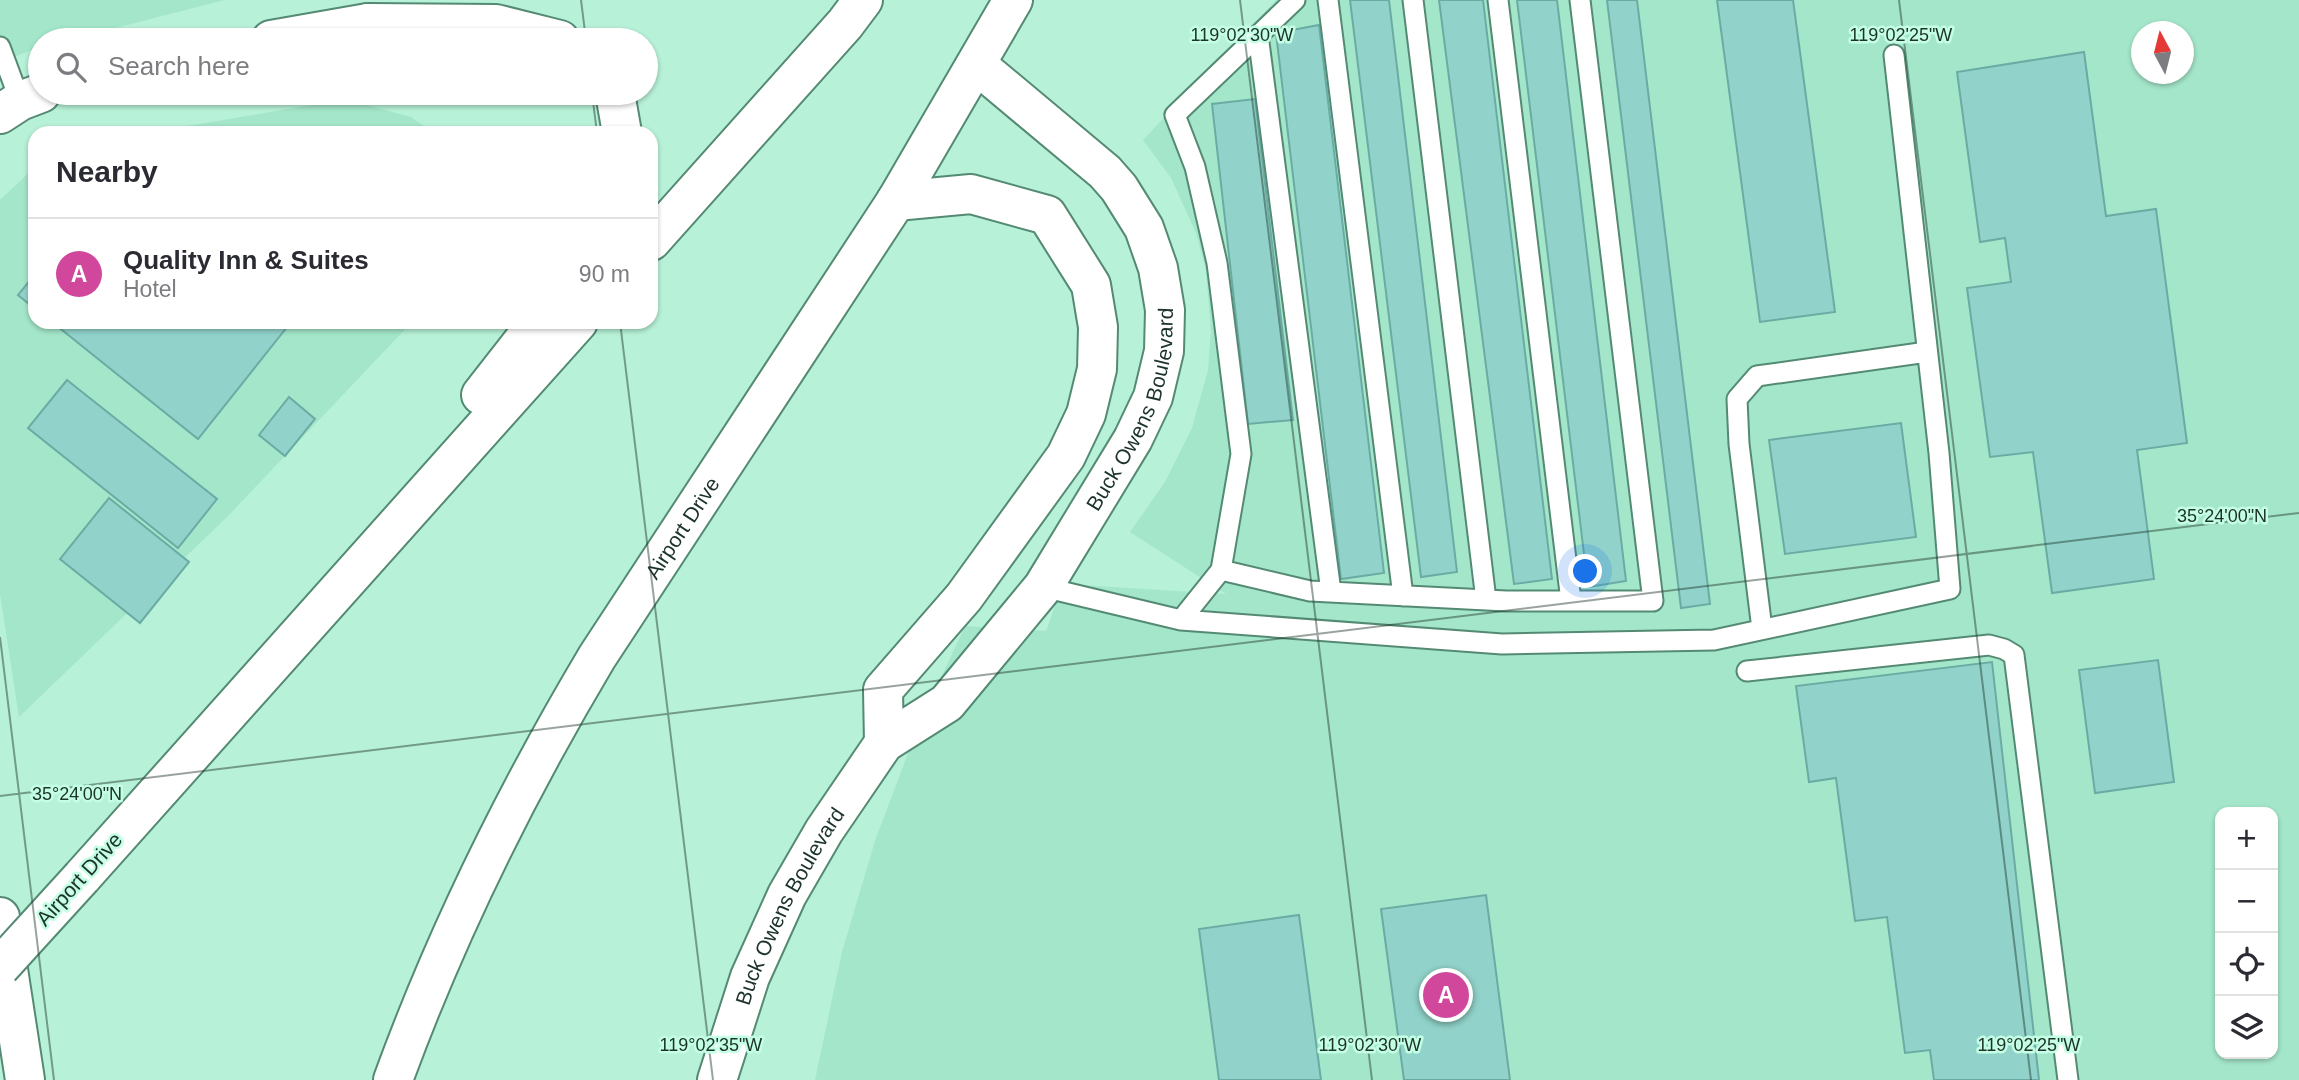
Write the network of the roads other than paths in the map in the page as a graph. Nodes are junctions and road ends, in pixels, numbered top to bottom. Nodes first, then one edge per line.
1 (462, 0) edge
2 (863, 0) edge
3 (1013, 0) edge
4 (1295, 0) edge
5 (1328, 0) edge
6 (1413, 0) edge
7 (1497, 0) edge
8 (1580, 0) edge
9 (374, 12) edge
10 (315, 28) edge
11 (512, 28) edge
12 (1258, 34) junction
13 (0, 47) edge
14 (1894, 55) dead end
15 (976, 65) junction
16 (20, 103) edge
17 (617, 105) edge
18 (621, 126) edge
19 (897, 201) junction
20 (658, 234) edge
21 (533, 329) edge
22 (572, 329) edge
23 (1927, 352) junction
24 (375, 547) junction
25 (1221, 570) junction
26 (1042, 587) junction
27 (1331, 592) junction
28 (1403, 596) junction
29 (1486, 600) junction
30 (1571, 601) junction
31 (1181, 620) junction
32 (1762, 629) junction
33 (1747, 671) dead end
34 (884, 743) junction
35 (0, 917) edge
36 (0, 967) edge
37 (25, 1080) edge
38 (393, 1080) edge
39 (717, 1080) edge
40 (2068, 1080) edge

1 - 9 main road
2 - 20 main road
3 - 15 main road, Airport Drive
4 - 12 lane
5 - 28 lane
6 - 29 lane
7 - 30 lane
8 - 30 lane
9 - 10 main road
9 - 11 main road
12 - 25 lane
12 - 27 lane
13 - 16 lane
14 - 23 lane
15 - 19 main road, Airport Drive
15 - 26 main road, Buck Owens Boulevard
17 - 18 main road
19 - 34 main road, Buck Owens Boulevard
19 - 38 main road, Airport Drive
21 - 24 main road
22 - 24 main road, Airport Drive
23 - 32 lane
23 - 32 lane
24 - 36 main road, Airport Drive, bridge
25 - 27 lane
25 - 31 lane
26 - 31 lane
26 - 34 main road, Buck Owens Boulevard
27 - 28 lane
28 - 29 lane
29 - 30 lane
31 - 32 lane
33 - 40 lane
34 - 39 main road, Buck Owens Boulevard
35 - 37 main road

